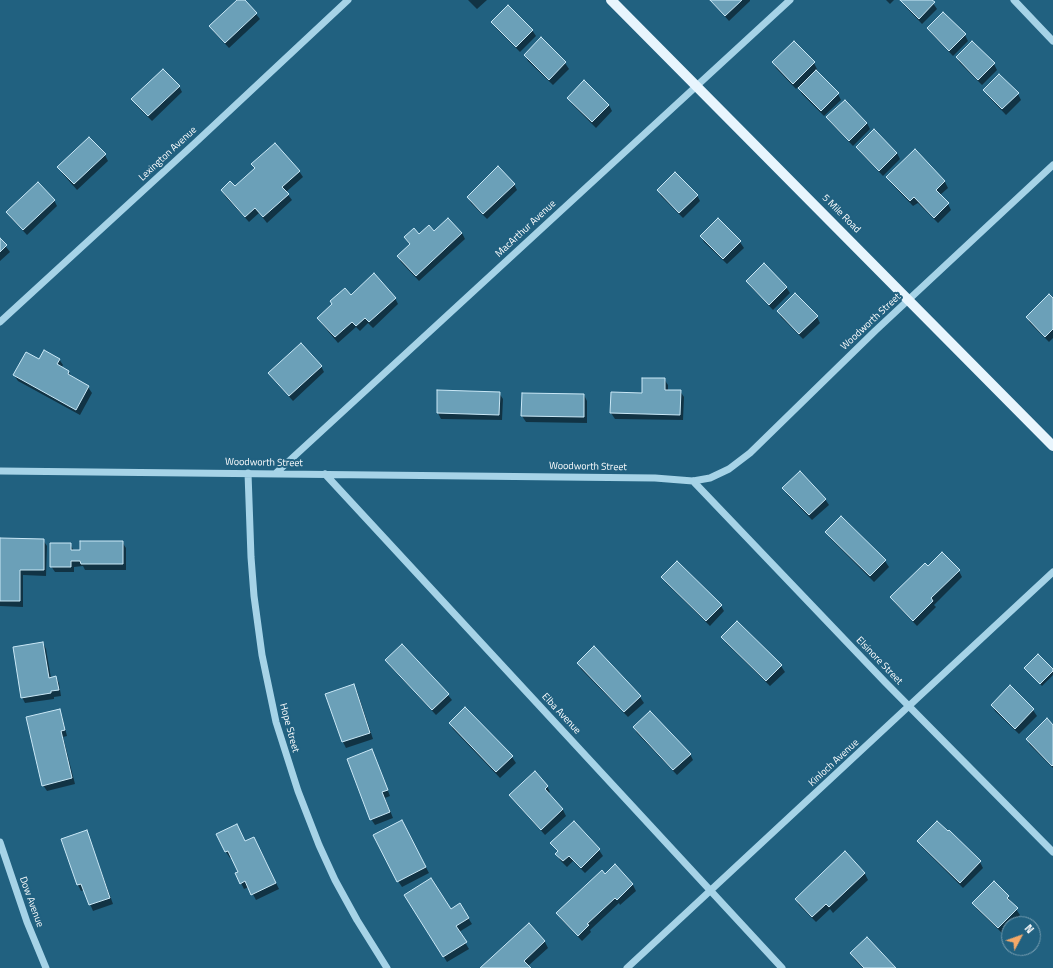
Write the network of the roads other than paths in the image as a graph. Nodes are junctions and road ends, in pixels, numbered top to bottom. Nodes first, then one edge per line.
1 (348, 0) edge
2 (611, 0) edge
3 (790, 0) edge
4 (1014, 0) edge
5 (1053, 41) edge
6 (697, 86) junction
7 (1053, 164) edge
8 (909, 300) junction
9 (0, 322) edge
10 (1053, 446) edge
11 (0, 471) edge
12 (248, 473) junction
13 (276, 473) junction
14 (325, 474) junction
15 (693, 481) junction
16 (1053, 572) edge
17 (909, 706) junction
18 (0, 842) edge
19 (1053, 852) edge
20 (711, 891) junction
21 (46, 968) edge
22 (387, 968) edge
23 (627, 968) edge
24 (782, 968) edge

1 - 9 street, Lexington Avenue
2 - 6 main road, 5 Mile Road
3 - 6 street, MacArthur Avenue
4 - 5 street
6 - 8 main road, 5 Mile Road
6 - 13 street, MacArthur Avenue
7 - 8 street, Woodworth Street
8 - 10 main road, 5 Mile Road
8 - 15 street, Woodworth Street
11 - 12 street, Woodworth Street
12 - 13 street, Woodworth Street
12 - 22 street, Hope Street
13 - 14 street, Woodworth Street
14 - 15 street, Woodworth Street
14 - 20 street, Elba Avenue
15 - 17 street, Elsinore Street
16 - 17 street, Kinloch Avenue
17 - 19 street, Elsinore Street
17 - 20 street, Kinloch Avenue
18 - 21 street, Dow Avenue
20 - 23 street, Kinloch Avenue
20 - 24 street, Elba Avenue

